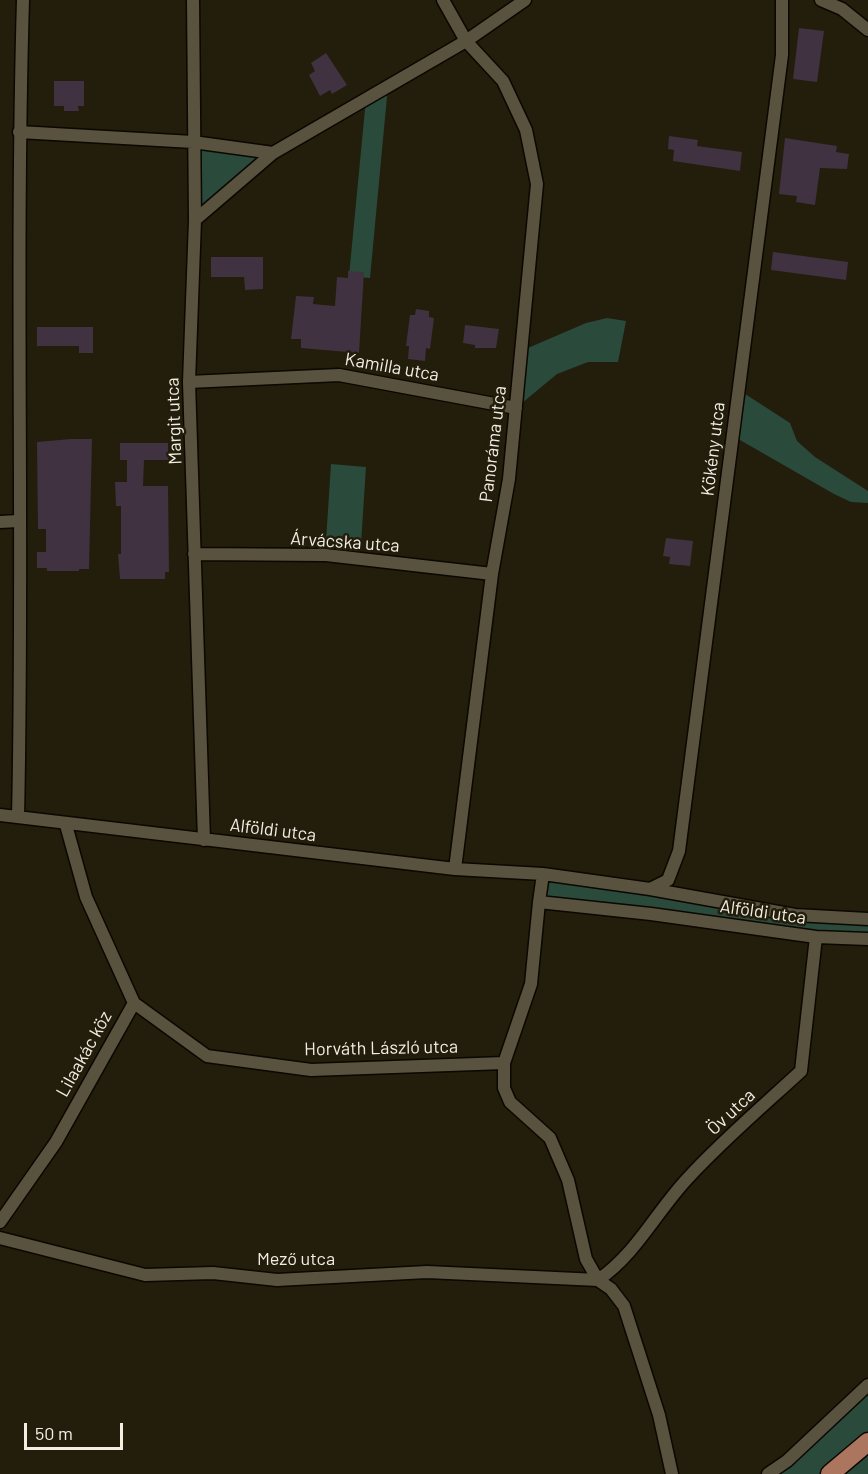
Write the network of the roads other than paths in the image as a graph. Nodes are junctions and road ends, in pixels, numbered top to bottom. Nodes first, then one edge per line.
1 (22, 0) edge
2 (193, 0) edge
3 (443, 0) edge
4 (525, 0) edge
5 (782, 0) edge
6 (821, 0) edge
7 (868, 30) edge
8 (466, 41) junction
9 (19, 132) junction
10 (193, 142) junction
11 (273, 153) junction
12 (195, 220) junction
13 (189, 382) junction
14 (516, 408) junction
15 (18, 521) junction
16 (0, 522) edge
17 (194, 554) junction
18 (492, 574) junction
19 (0, 815) edge
20 (18, 817) junction
21 (66, 825) junction
22 (204, 840) junction
23 (455, 869) junction
24 (543, 874) junction
25 (650, 889) junction
26 (539, 902) junction
27 (868, 919) edge
28 (816, 937) junction
29 (868, 939) edge
30 (134, 1003) junction
31 (504, 1063) junction
32 (0, 1222) edge
33 (0, 1238) edge
34 (598, 1280) junction
35 (868, 1385) edge
36 (868, 1442) edge
37 (672, 1474) edge
38 (768, 1474) edge
39 (830, 1474) edge

1 - 9 street
2 - 10 street, Margit utca
3 - 8 street, Panoráma utca
4 - 8 street
5 - 25 street, Kökény utca
6 - 7 street
8 - 11 street
8 - 14 street, Panoráma utca
9 - 10 street
9 - 15 street
10 - 11 street
10 - 12 street, Margit utca
11 - 12 street
12 - 13 street, Margit utca
13 - 14 street, Kamilla utca
13 - 17 street, Margit utca
14 - 18 street, Panoráma utca
15 - 16 street
15 - 20 street
17 - 18 street, Árvácska utca
17 - 22 street, Margit utca
18 - 23 street, Panoráma utca
19 - 20 street, Alföldi utca
20 - 21 street, Alföldi utca
21 - 22 street, Alföldi utca
21 - 30 street, Lilaakác köz
22 - 23 street, Alföldi utca
23 - 24 street, Alföldi utca
24 - 25 street, Alföldi utca
24 - 26 street
25 - 27 street, Alföldi utca
26 - 28 street, Alföldi utca
26 - 31 street
28 - 29 street, Alföldi utca
28 - 34 street, Öv utca
30 - 31 street, Horváth László utca
30 - 32 street, Lilaakác köz
31 - 34 street
33 - 34 street, Mező utca
34 - 37 street
35 - 38 street
36 - 39 main road

